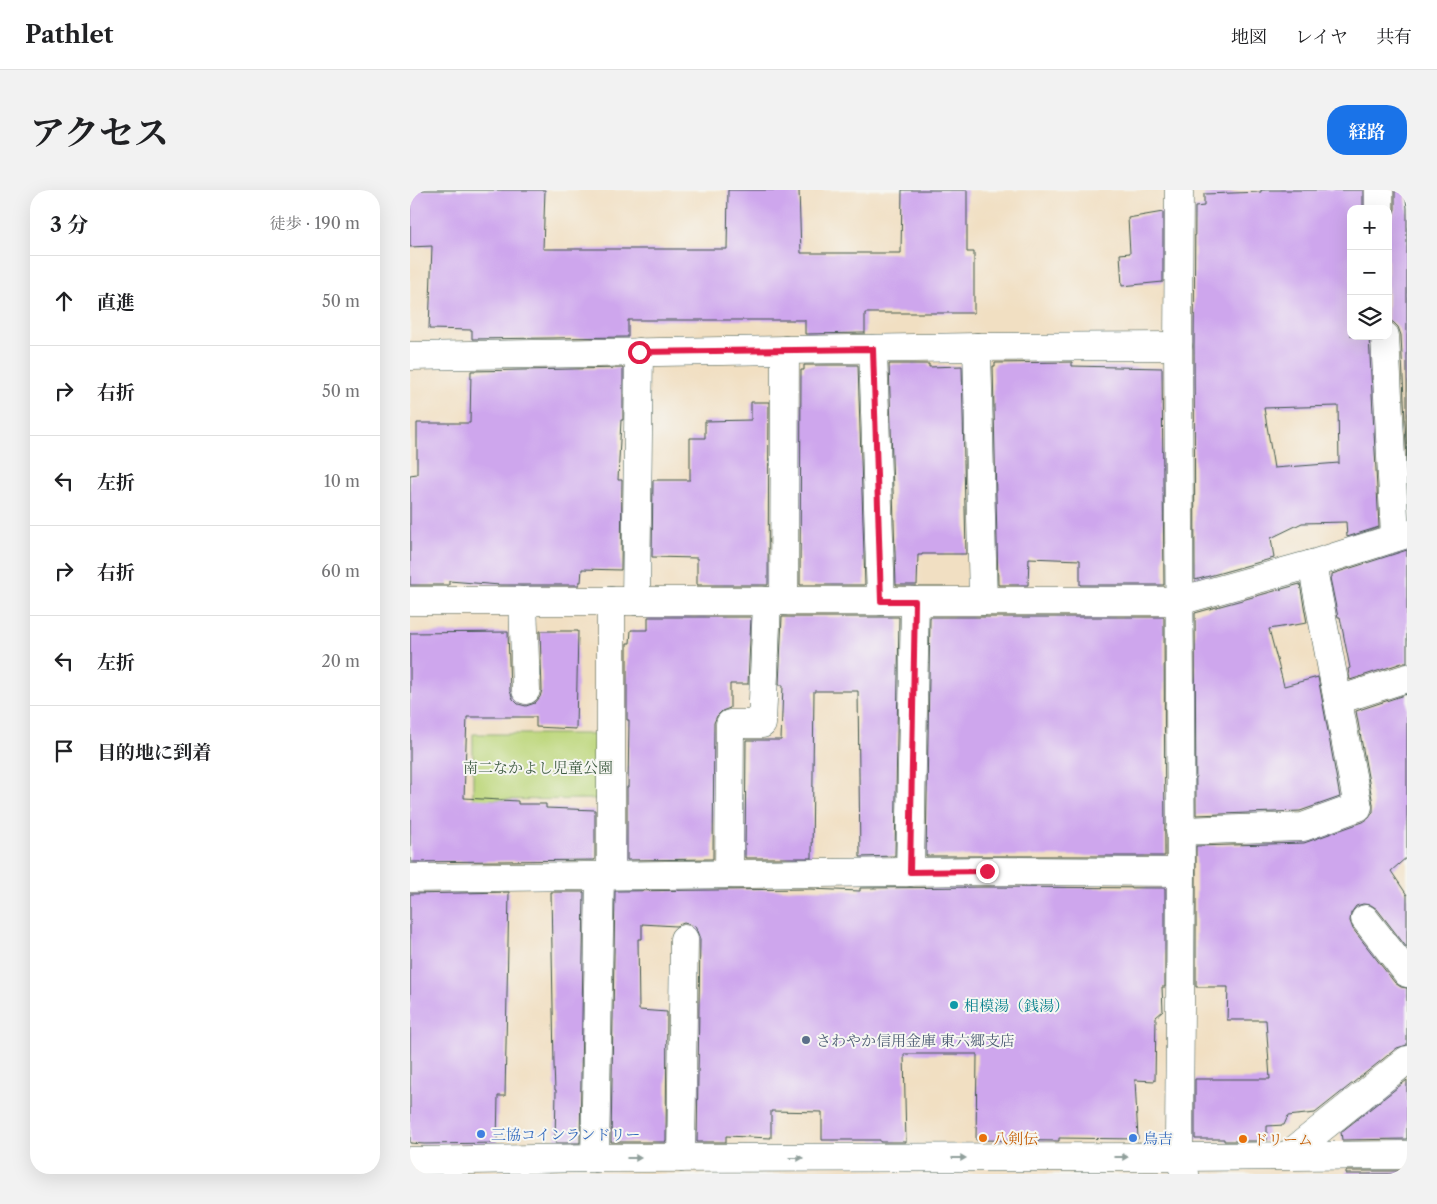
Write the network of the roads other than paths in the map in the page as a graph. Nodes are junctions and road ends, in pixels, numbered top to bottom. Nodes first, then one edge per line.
1 (1179, 190) edge
2 (1379, 190) edge
3 (1380, 205) edge
4 (1386, 340) edge
5 (1178, 346) junction
6 (977, 347) junction
7 (873, 349) junction
8 (785, 350) junction
9 (639, 352) junction
10 (410, 356) edge
11 (1401, 536) edge
12 (1312, 564) junction
13 (524, 600) junction
14 (410, 601) edge
15 (624, 601) junction
16 (776, 601) junction
17 (881, 601) junction
18 (915, 601) junction
19 (983, 601) junction
20 (1179, 601) junction
21 (1407, 678) edge
22 (526, 690) dead end
23 (1338, 700) junction
24 (1180, 830) junction
25 (910, 872) junction
26 (1180, 872) junction
27 (728, 874) junction
28 (605, 876) junction
29 (410, 878) edge
30 (1365, 919) dead end
31 (684, 939) dead end
32 (1407, 973) edge
33 (1407, 1060) edge
34 (1407, 1155) edge
35 (1288, 1156) junction
36 (596, 1158) junction
37 (682, 1158) junction
38 (410, 1161) edge
39 (551, 1166) edge
40 (863, 1166) edge
41 (1182, 1166) edge

1 - 5 street
2 - 3 street
4 - 11 street
5 - 6 street
5 - 20 street
6 - 7 street
6 - 19 street
7 - 8 street
7 - 17 street
8 - 9 street
8 - 16 street
9 - 10 street
9 - 15 street
11 - 12 street
12 - 20 street
12 - 23 street
13 - 14 street
13 - 15 street
13 - 22 street
15 - 16 street
15 - 28 street
16 - 17 street
16 - 27 street
17 - 18 street
18 - 19 street
18 - 25 street
19 - 20 street
20 - 24 street
21 - 23 street
23 - 24 street
24 - 26 street
25 - 26 street
25 - 27 street
26 - 41 street
27 - 28 street
28 - 29 street
28 - 36 street
30 - 32 street
31 - 37 street
33 - 35 street
34 - 35 street
35 - 41 street
36 -> 37 street
36 - 39 street
37 -> 40 street
38 - 39 street
40 -> 41 street

